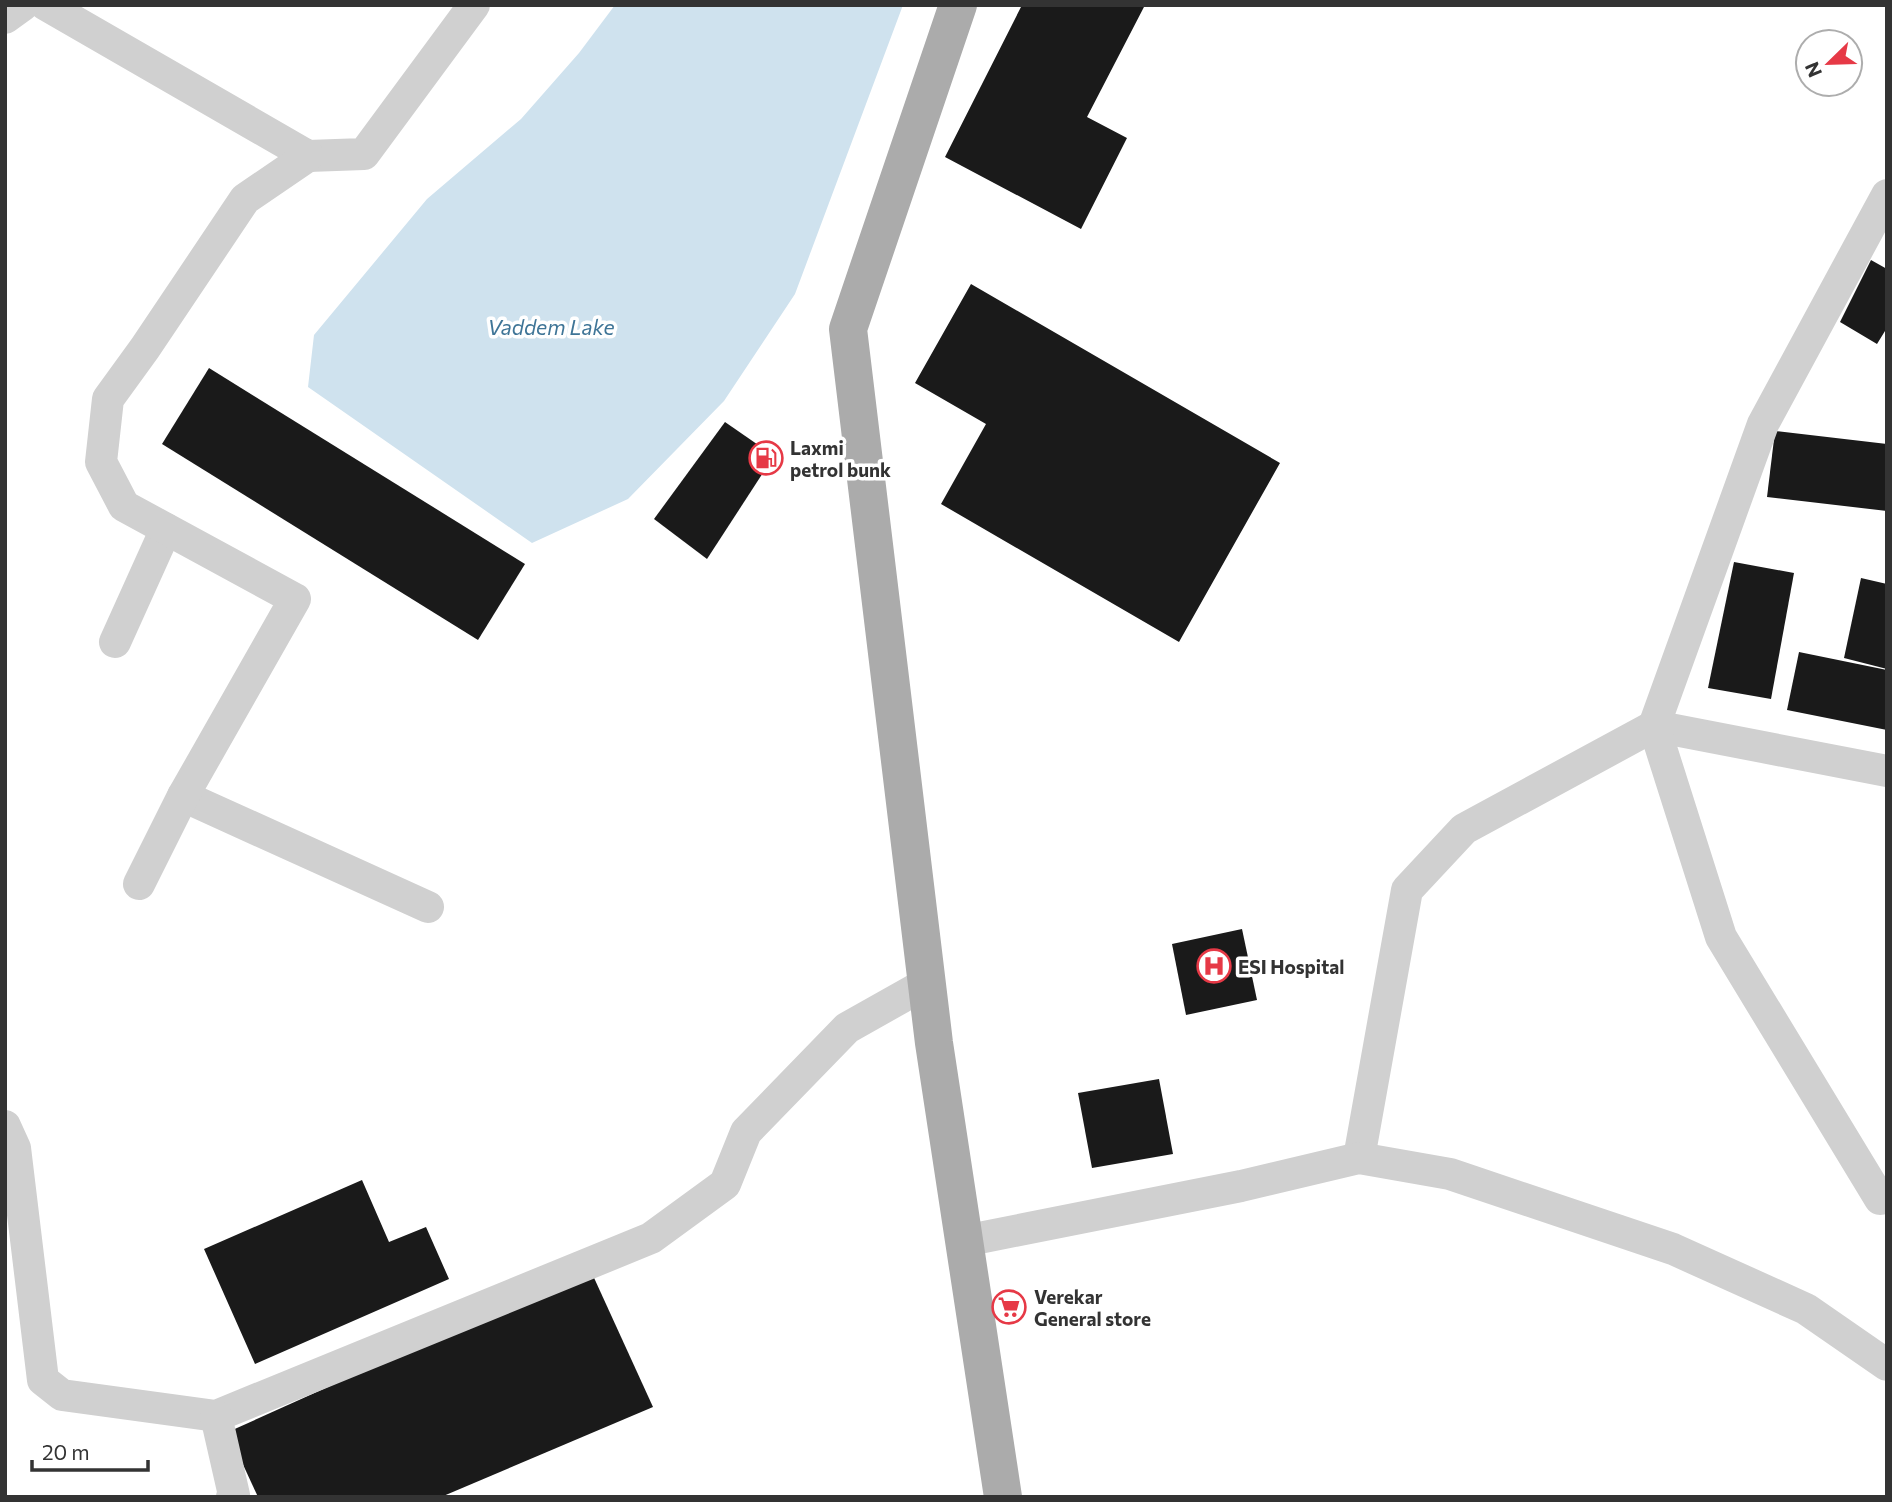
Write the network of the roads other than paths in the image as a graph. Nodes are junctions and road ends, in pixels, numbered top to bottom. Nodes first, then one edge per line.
1 (23, 5) edge
2 (46, 5) edge
3 (474, 5) edge
4 (958, 5) edge
5 (5, 18) edge
6 (308, 156) junction
7 (1887, 195) edge
8 (166, 529) junction
9 (115, 642) dead end
10 (1654, 726) junction
11 (1887, 771) edge
12 (183, 796) junction
13 (139, 884) dead end
14 (428, 907) dead end
15 (927, 983) junction
16 (5, 1126) edge
17 (1359, 1158) junction
18 (1880, 1199) dead end
19 (964, 1241) junction
20 (1887, 1365) edge
21 (216, 1416) junction
22 (232, 1497) edge
23 (1003, 1497) edge

1 - 5 street
2 - 6 street
3 - 6 street
4 - 15 main road
6 - 8 street
7 - 10 street
8 - 9 street
8 - 12 street
10 - 11 street
10 - 17 street
10 - 18 street
12 - 13 street
12 - 14 street
15 - 19 main road
15 - 21 street
16 - 21 street
17 - 19 street
17 - 20 street
19 - 23 main road
21 - 22 street

